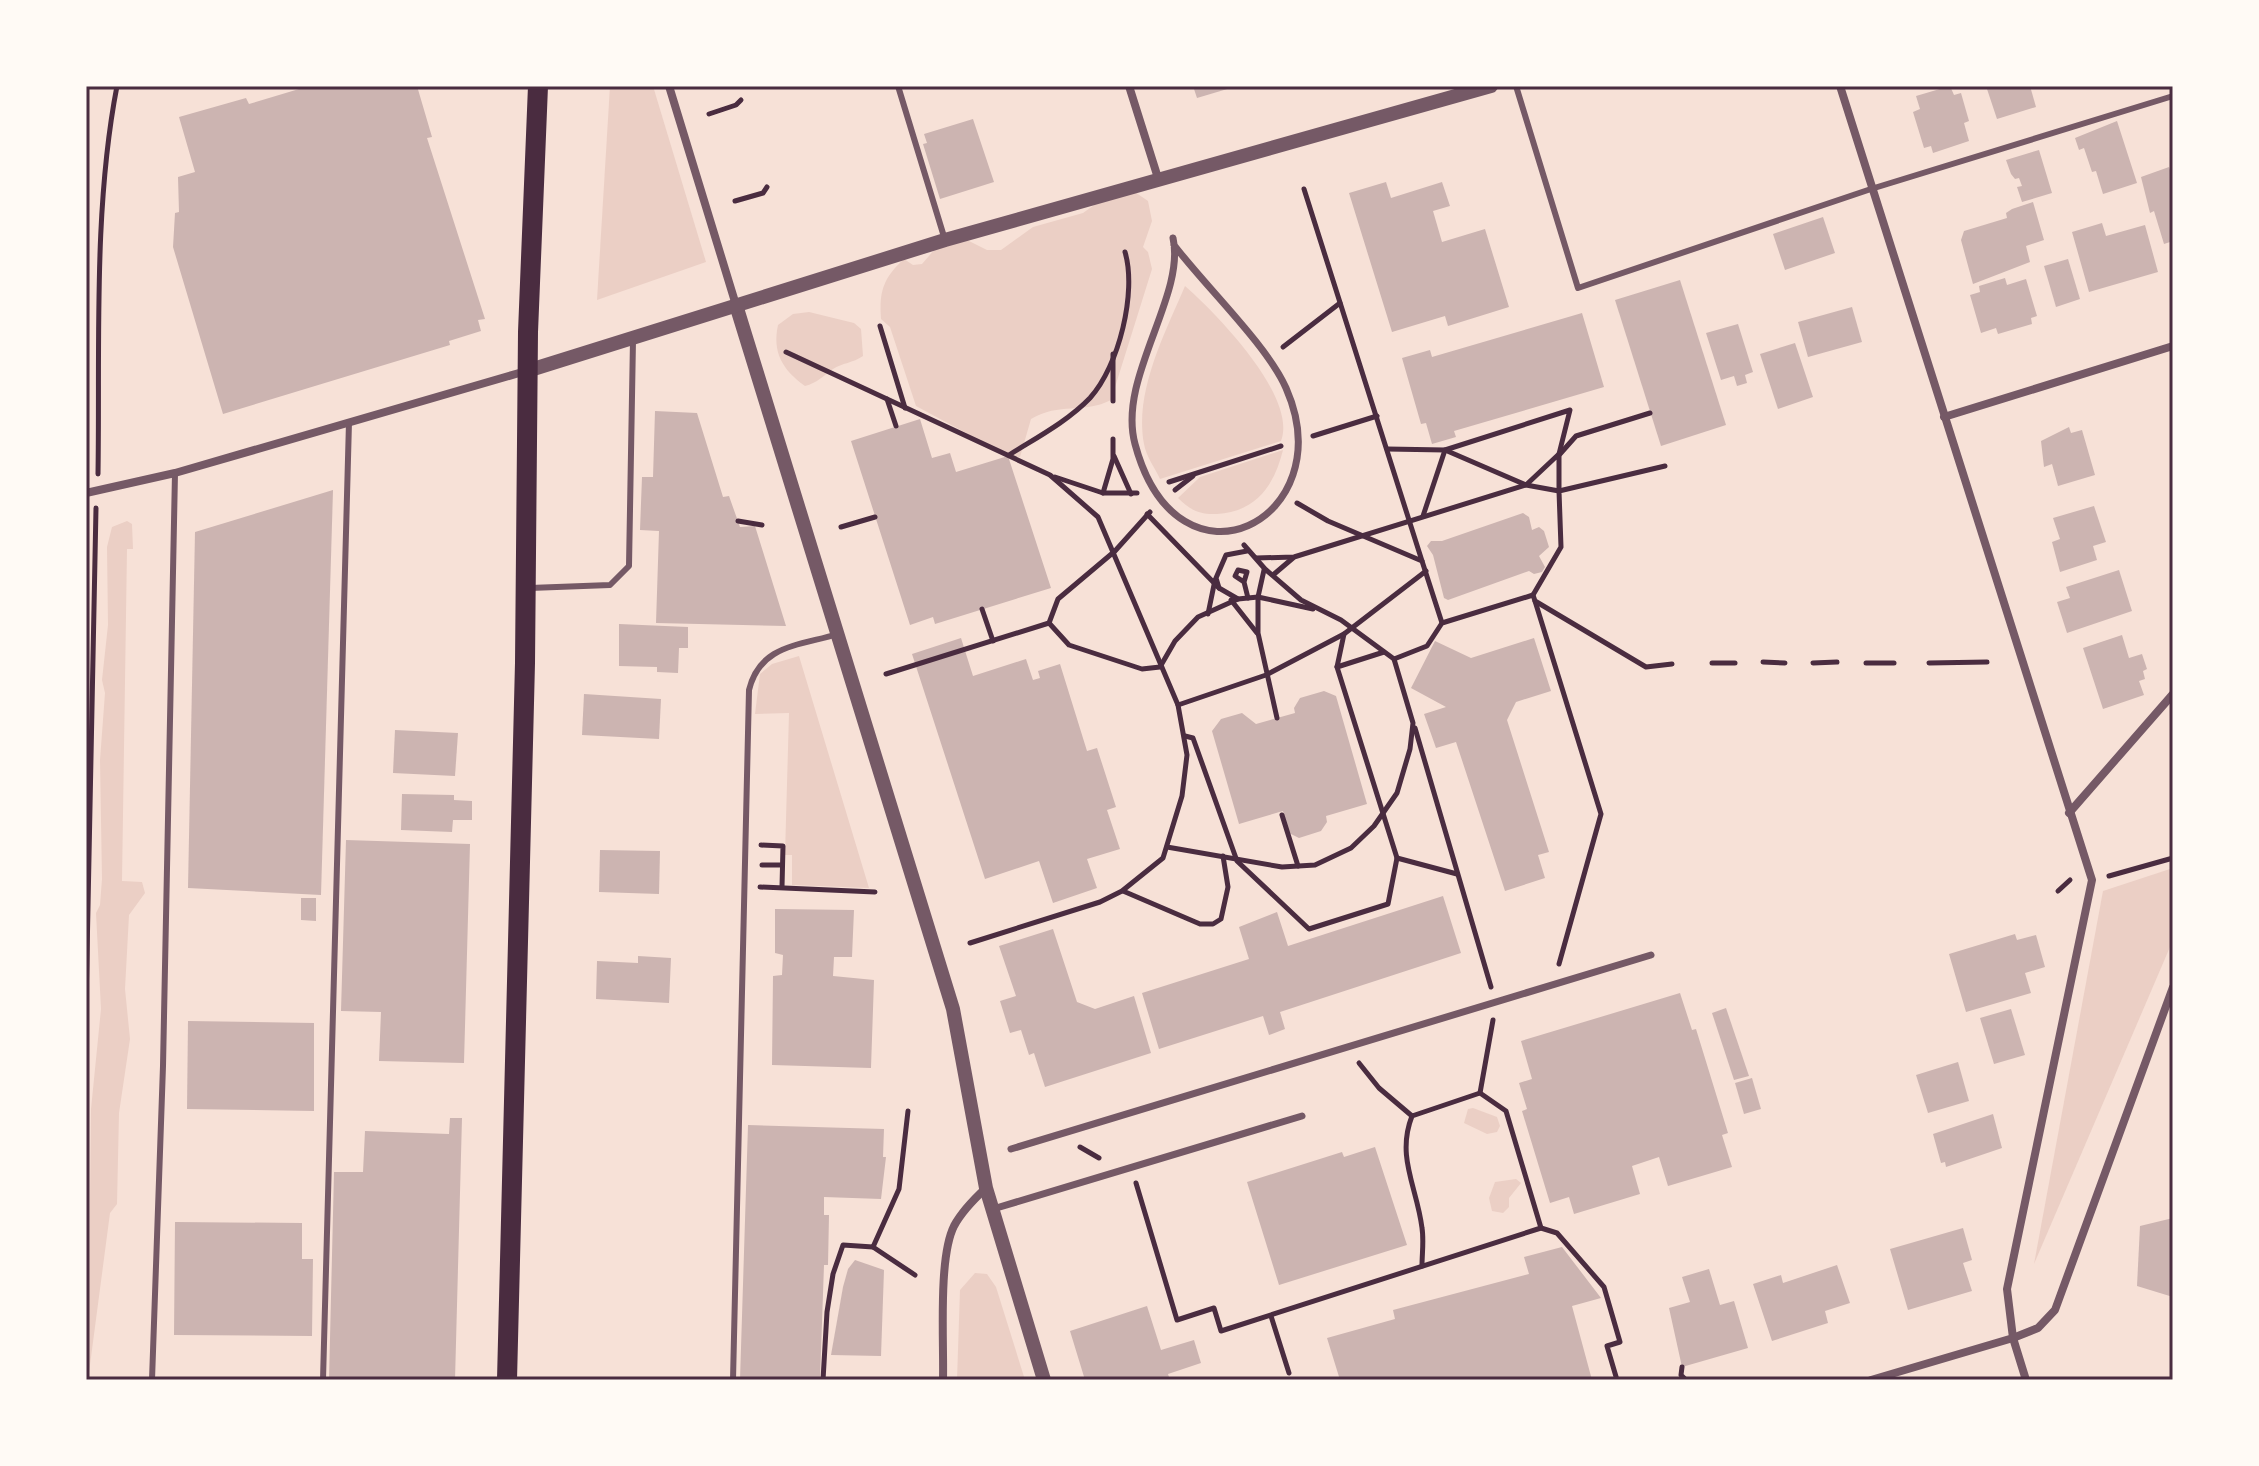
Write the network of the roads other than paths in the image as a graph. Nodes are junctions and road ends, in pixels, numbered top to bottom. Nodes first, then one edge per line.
1 (538, 86) edge
2 (669, 86) edge
3 (898, 86) edge
4 (1129, 86) edge
5 (1491, 86) edge
6 (1516, 86) edge
7 (1840, 86) edge
8 (2173, 96) edge
9 (1158, 178) junction
10 (1871, 189) junction
11 (945, 240) junction
12 (736, 305) junction
13 (633, 337) junction
14 (2173, 346) edge
15 (527, 371) junction
16 (1944, 417) junction
17 (349, 422) junction
18 (175, 473) junction
19 (86, 493) edge
20 (1237, 530) joint
21 (525, 589) junction
22 (838, 634) junction
23 (2173, 694) edge
24 (2069, 813) junction
25 (1651, 955) dead end
26 (2173, 987) edge
27 (1302, 1116) dead end
28 (1011, 1149) dead end
29 (986, 1188) junction
30 (991, 1209) junction
31 (2013, 1338) junction
32 (152, 1380) edge
33 (323, 1380) edge
34 (507, 1380) edge
35 (733, 1380) edge
36 (943, 1380) edge
37 (1044, 1380) edge
38 (1871, 1380) edge
39 (2026, 1380) edge

1 - 15 main road
2 - 12 street
3 - 11 lane
4 - 9 street
5 - 9 street
6 - 10 lane
7 - 10 street
8 - 10 lane
9 - 11 street
10 - 16 street
11 - 12 street
12 - 13 street
12 - 22 street
13 - 15 street
13 - 21 lane
14 - 16 street
15 - 17 street
15 - 21 main road
16 - 24 street
17 - 18 street
17 - 33 lane
18 - 19 street
18 - 32 lane
20 - 20 street
21 - 34 main road
22 - 29 street
22 - 35 lane
23 - 24 street
24 - 31 street
25 - 28 street
26 - 31 street
27 - 30 street
29 - 30 street
29 - 36 street
30 - 37 street
31 - 38 street
31 - 39 street

